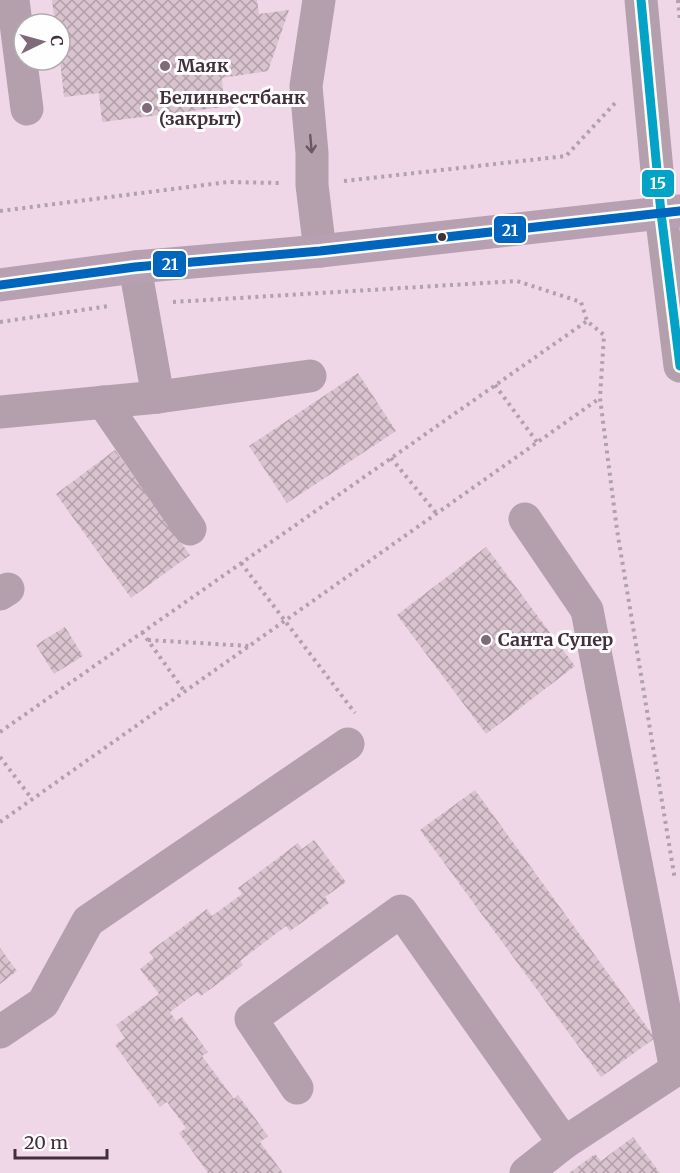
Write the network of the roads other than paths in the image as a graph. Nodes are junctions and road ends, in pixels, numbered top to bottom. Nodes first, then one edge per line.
1 (13, 0) edge
2 (319, 0) edge
3 (641, 0) edge
4 (27, 109) dead end
5 (670, 212) edge
6 (320, 251) junction
7 (135, 267) junction
8 (0, 285) edge
9 (680, 366) edge
10 (310, 376) dead end
11 (158, 397) junction
12 (103, 402) junction
13 (0, 412) edge
14 (525, 519) dead end
15 (190, 529) dead end
16 (348, 744) road end
17 (0, 1032) edge
18 (678, 1069) edge
19 (297, 1088) dead end
20 (564, 1143) junction
21 (526, 1173) edge

1 - 4 street
2 -> 6 street
3 - 5 street
5 - 6 main road
5 - 9 street
6 - 7 main road
7 - 8 main road
7 - 11 street
10 - 11 street
11 - 12 street
12 - 13 street
12 - 15 street
14 - 18 street
16 - 17 street
18 - 20 street
19 - 20 street
20 - 21 street

